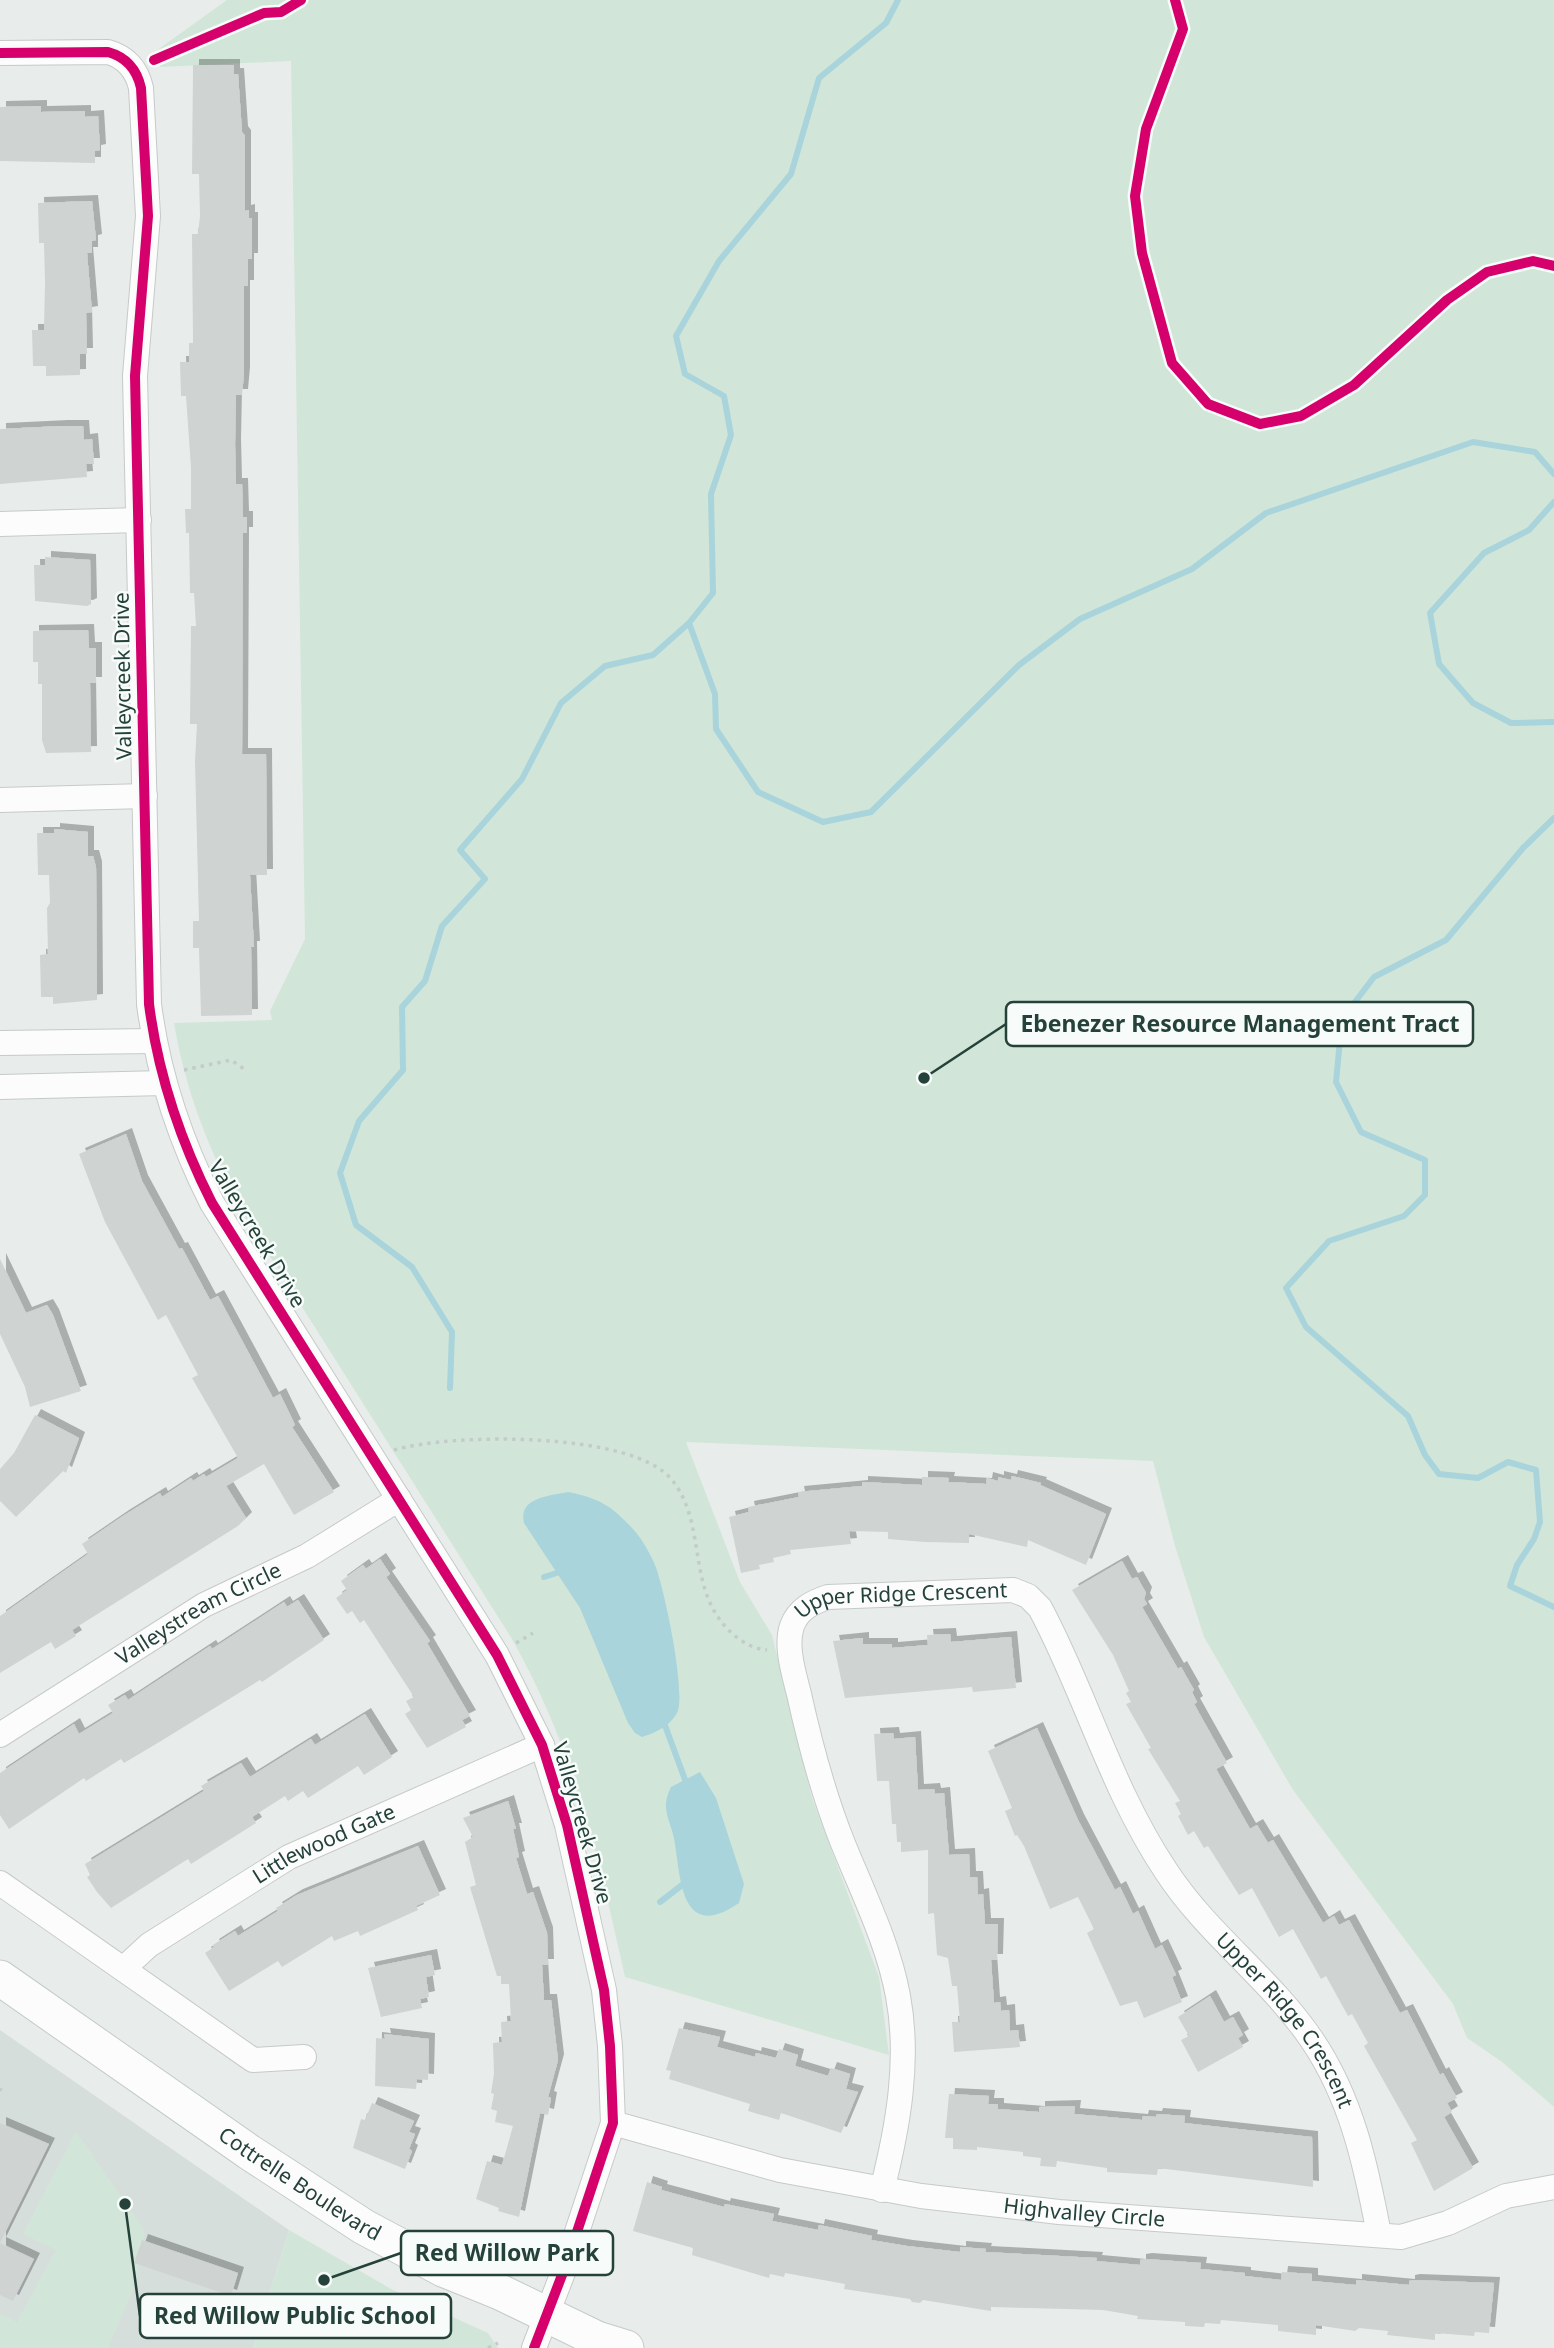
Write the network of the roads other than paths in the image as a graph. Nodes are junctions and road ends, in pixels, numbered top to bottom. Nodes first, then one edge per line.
1 (0, 53) edge
2 (139, 520) junction
3 (0, 524) edge
4 (145, 796) junction
5 (0, 800) edge
6 (153, 1041) junction
7 (0, 1043) edge
8 (173, 1077) junction
9 (0, 1087) edge
10 (399, 1499) junction
11 (0, 1735) edge
12 (542, 1745) junction
13 (0, 1883) edge
14 (123, 1969) junction
15 (0, 1978) edge
16 (304, 2057) dead end
17 (613, 2123) junction
18 (1554, 2187) edge
19 (882, 2190) junction
20 (1379, 2234) junction
21 (547, 2315) junction
22 (534, 2348) edge
23 (626, 2348) edge

1 - 2 street, Valleycreek Drive
2 - 3 street
2 - 4 street, Valleycreek Drive
4 - 5 street
4 - 6 street, Valleycreek Drive
6 - 7 street
6 - 8 street, Valleycreek Drive
8 - 9 street
8 - 10 street, Valleycreek Drive
10 - 11 street, Valleystream Circle
10 - 12 street, Valleycreek Drive
12 - 14 street, Littlewood Gate
12 - 17 street, Valleycreek Drive
13 - 14 street
14 - 16 street
15 - 21 main road, Cottrelle Boulevard
17 - 19 street, Highvalley Circle
17 - 21 street, Valleycreek Drive
18 - 20 street, Highvalley Circle
19 - 20 street, Highvalley Circle
19 - 20 street, Upper Ridge Crescent
21 - 22 street, Valleycreek Drive
21 - 23 main road, Cottrelle Boulevard

